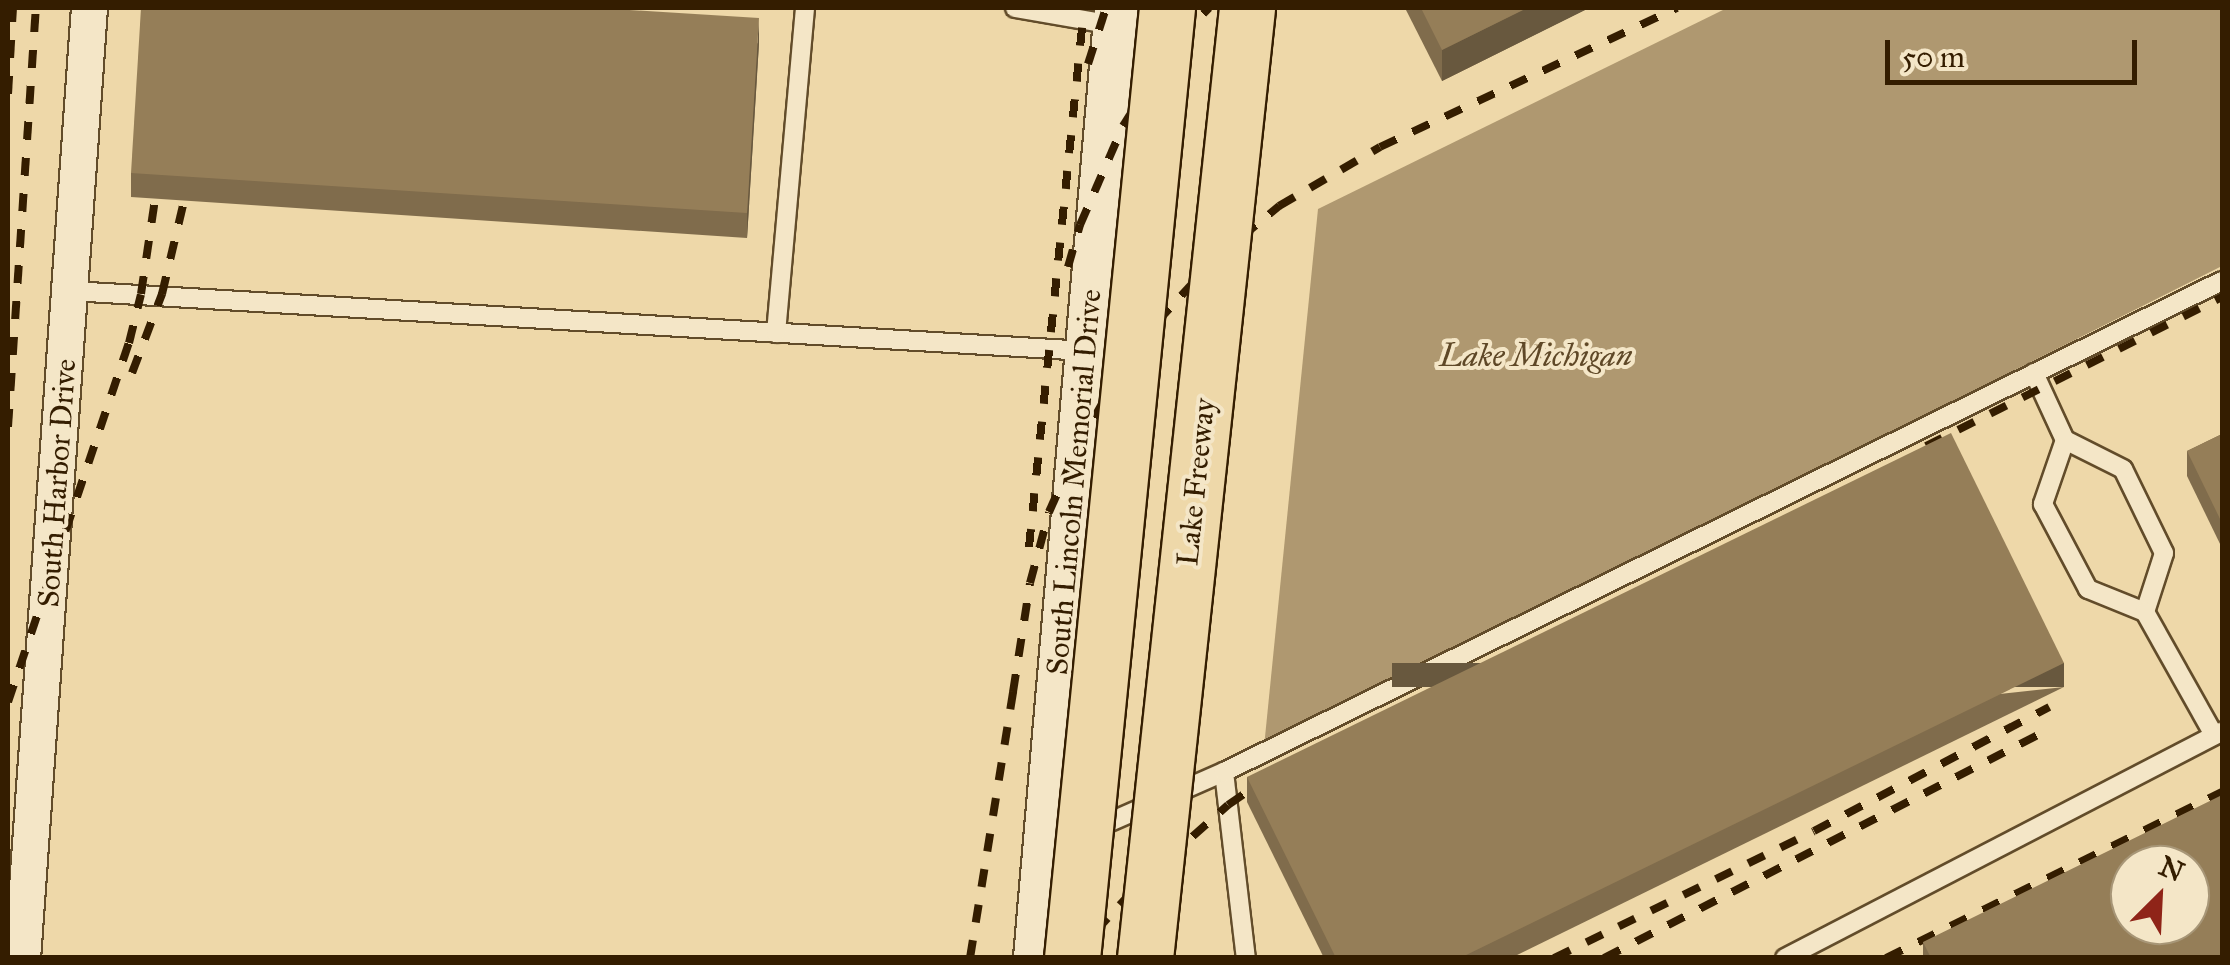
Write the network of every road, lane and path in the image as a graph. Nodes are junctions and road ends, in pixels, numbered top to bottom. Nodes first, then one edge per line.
1 (89, 8) edge
2 (805, 8) edge
3 (1015, 8) edge
4 (1167, 8) edge
5 (1247, 8) edge
6 (1115, 16) edge
7 (2222, 281) edge
8 (71, 291) junction
9 (776, 333) junction
10 (1086, 350) junction
11 (2034, 374) junction
12 (2064, 440) junction
13 (2145, 612) junction
14 (2218, 733) edge
15 (1224, 772) junction
16 (1044, 851) junction
17 (18, 862) edge
18 (22, 957) edge
19 (33, 958) edge
20 (1036, 958) edge
21 (1072, 958) edge
22 (1145, 958) edge
23 (1246, 958) edge
24 (1785, 958) edge

1 - 8 street, South Harbor Drive
2 - 9 lane
3 - 6 lane
4 - 21 highway, bridge
5 - 22 highway, Lake Freeway, bridge
6 - 10 street, South Lincoln Memorial Drive
7 - 11 lane
8 - 9 lane
8 - 17 street, South Harbor Drive
9 - 10 lane
10 - 16 street, South Lincoln Memorial Drive
11 - 12 lane
11 - 15 lane
12 - 13 lane
12 - 13 lane
13 - 14 lane
14 - 24 lane
15 - 16 lane
15 - 23 lane
16 - 20 street, South Lincoln Memorial Drive
17 - 18 street, South Harbor Drive
18 - 19 lane

